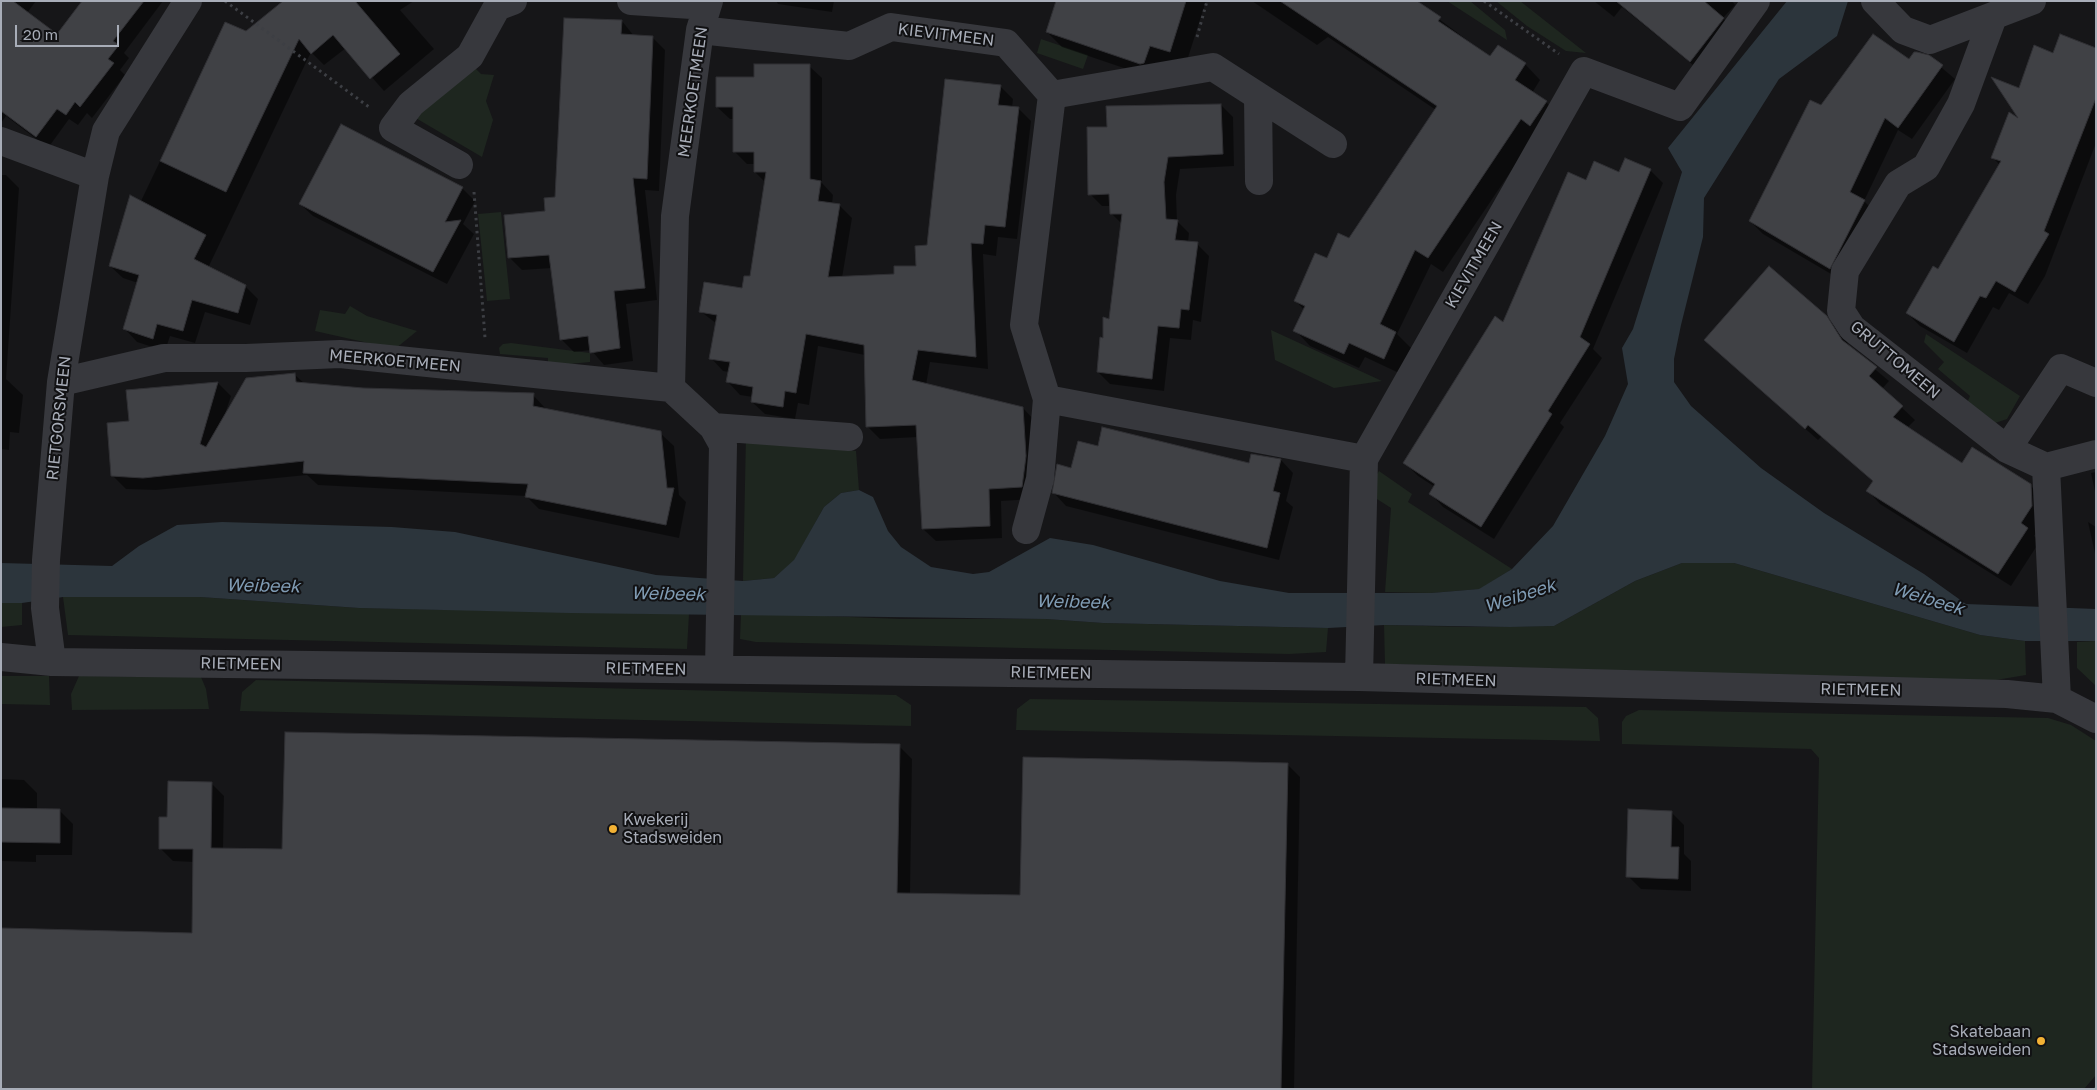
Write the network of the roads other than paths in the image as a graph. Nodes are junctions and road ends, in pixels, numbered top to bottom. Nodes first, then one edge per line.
1 (188, 1) edge
2 (513, 1) edge
3 (631, 1) edge
4 (1756, 1) edge
5 (1875, 1) edge
6 (2032, 1) edge
7 (705, 12) edge
8 (1993, 17) junction
9 (1052, 95) junction
10 (1258, 96) junction
11 (1, 141) edge
12 (1333, 144) dead end
13 (459, 165) road end
14 (95, 176) junction
15 (1259, 181) dead end
16 (61, 382) junction
17 (2096, 383) edge
18 (670, 388) junction
19 (1048, 399) junction
20 (713, 427) junction
21 (849, 437) dead end
22 (2007, 449) junction
23 (2096, 454) edge
24 (1364, 459) junction
25 (2046, 467) junction
26 (1026, 530) dead end
27 (1, 657) edge
28 (52, 662) junction
29 (719, 669) junction
30 (1359, 677) junction
31 (2057, 699) junction
32 (2096, 719) edge

1 - 14 street, RIETGORSMEEN
2 - 13 street
3 - 7 street, MEERKOETMEEN
4 - 24 street, KIEVITMEEN
5 - 8 street
6 - 8 street
7 - 9 street, KIEVITMEEN
7 - 18 street, MEERKOETMEEN
8 - 22 street, GRUTTOMEEN
9 - 10 street
9 - 19 street
10 - 12 street
10 - 15 street
11 - 14 street
14 - 16 street, RIETGORSMEEN
16 - 18 street, MEERKOETMEEN
16 - 28 street, RIETGORSMEEN
17 - 22 street
18 - 20 street
19 - 24 street
19 - 26 street
20 - 21 street
20 - 29 street
22 - 25 street, GRUTTOMEEN
23 - 25 street
24 - 30 street, KIEVITMEEN
25 - 31 street
27 - 28 street, RIETMEEN
28 - 29 street, RIETMEEN
29 - 30 street, RIETMEEN
30 - 31 street, RIETMEEN
31 - 32 street, RIETMEEN

